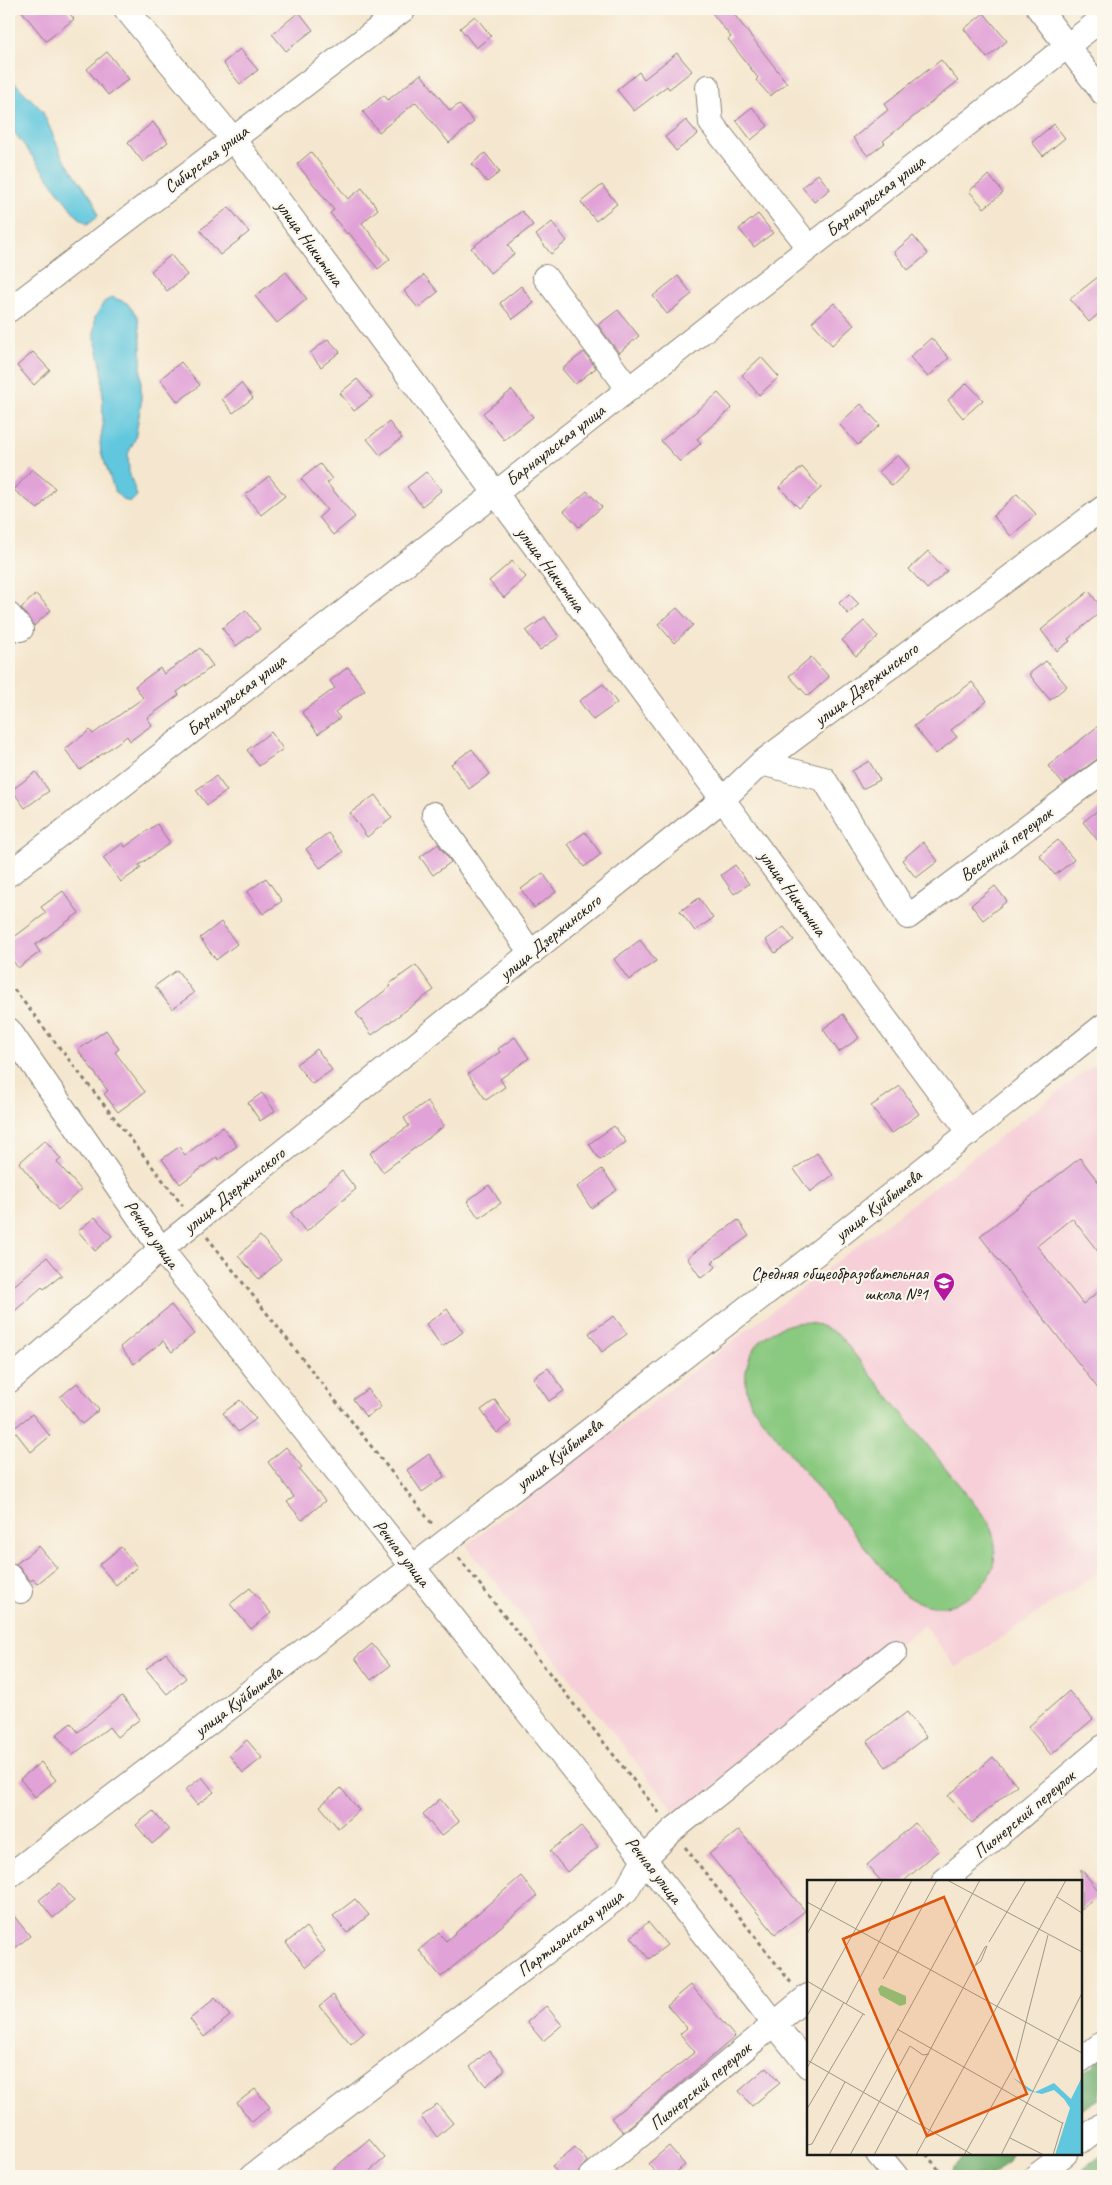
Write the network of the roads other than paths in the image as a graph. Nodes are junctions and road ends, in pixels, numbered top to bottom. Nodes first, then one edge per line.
1 (126, 9) edge
2 (404, 9) edge
3 (1039, 9) edge
4 (1103, 18) edge
5 (1068, 46) junction
6 (708, 87) dead end
7 (1103, 93) edge
8 (233, 139) junction
9 (809, 247) junction
10 (545, 276) dead end
11 (9, 310) edge
12 (628, 388) junction
13 (494, 493) junction
14 (1103, 508) edge
15 (761, 763) junction
16 (1103, 771) edge
17 (723, 799) junction
18 (434, 814) dead end
19 (9, 874) edge
20 (531, 953) junction
21 (1103, 1026) edge
22 (9, 1030) edge
23 (970, 1133) junction
24 (161, 1249) junction
25 (9, 1381) edge
26 (413, 1567) junction
27 (894, 1652) dead end
28 (1103, 1747) edge
29 (644, 1859) junction
30 (9, 1876) edge
31 (945, 1880) edge
32 (806, 1998) edge
33 (775, 2024) junction
34 (1103, 2043) edge
35 (1082, 2059) edge
36 (807, 2065) edge
37 (1103, 2124) edge
38 (1082, 2140) edge
39 (879, 2155) edge
40 (1063, 2155) edge
41 (1038, 2166) edge
42 (252, 2176) edge
43 (591, 2176) edge
44 (896, 2176) edge

1 - 8 street, улица Никитина
2 - 8 street, Сибирская улица
3 - 5 street
4 - 5 street, Барнаульская улица
5 - 7 street
5 - 9 street, Барнаульская улица
6 - 9 street
8 - 11 street, Сибирская улица
8 - 13 street, улица Никитина
9 - 12 street, Барнаульская улица
10 - 12 street
12 - 13 street, Барнаульская улица
13 - 17 street, улица Никитина
13 - 19 street, Барнаульская улица
14 - 15 street, улица Дзержинского
15 - 16 street, Весенний переулок
15 - 17 street, улица Дзержинского
17 - 20 street, улица Дзержинского
17 - 23 street, улица Никитина
18 - 20 street
20 - 24 street, улица Дзержинского
21 - 23 street, улица Куйбышева
22 - 24 street, Речная улица
23 - 26 street, улица Куйбышева
24 - 25 street, улица Дзержинского
24 - 26 street, Речная улица
26 - 29 street, Речная улица
26 - 30 street, улица Куйбышева
27 - 29 street, Партизанская улица
28 - 31 street, Пионерский переулок
29 - 33 street, Речная улица
29 - 42 street, Партизанская улица
32 - 33 street, Пионерский переулок
33 - 36 street, Речная улица
33 - 43 street, Пионерский переулок
34 - 35 street
37 - 38 street
39 - 44 street
40 - 41 street

